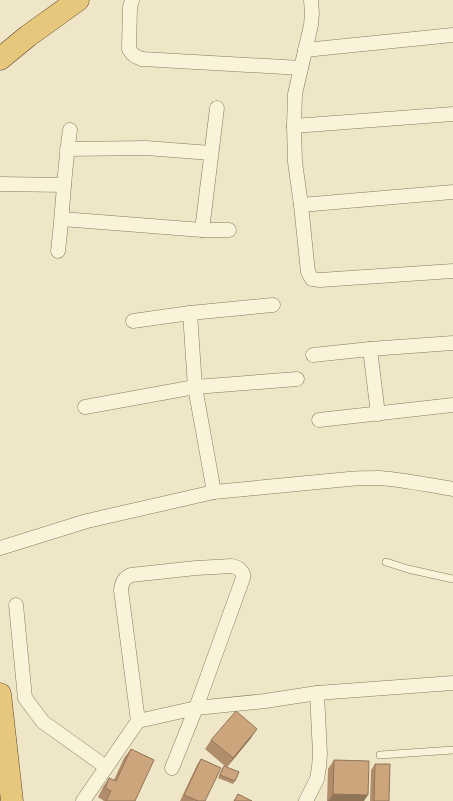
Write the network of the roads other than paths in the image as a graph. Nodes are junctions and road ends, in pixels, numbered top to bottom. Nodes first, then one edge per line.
1 (78, 0) edge
2 (132, 0) edge
3 (311, 0) edge
4 (453, 35) edge
5 (305, 50) junction
6 (0, 59) edge
7 (301, 68) junction
8 (217, 108) dead end
9 (453, 114) edge
10 (294, 126) junction
11 (70, 130) dead end
12 (67, 149) junction
13 (212, 153) junction
14 (0, 184) edge
15 (64, 185) junction
16 (453, 192) edge
17 (301, 205) junction
18 (62, 219) junction
19 (202, 230) junction
20 (229, 230) dead end
21 (58, 251) dead end
22 (453, 271) edge
23 (273, 305) dead end
24 (190, 313) junction
25 (133, 321) dead end
26 (453, 343) edge
27 (370, 349) junction
28 (313, 355) dead end
29 (297, 379) dead end
30 (195, 387) junction
31 (453, 405) edge
32 (85, 407) dead end
33 (378, 414) junction
34 (319, 420) dead end
35 (453, 489) edge
36 (214, 492) junction
37 (0, 548) edge
38 (386, 562) dead end
39 (453, 579) edge
40 (16, 605) dead end
41 (453, 683) edge
42 (317, 693) junction
43 (0, 694) edge
44 (196, 708) junction
45 (138, 722) junction
46 (453, 750) edge
47 (380, 755) dead end
48 (106, 767) junction
49 (172, 768) dead end
50 (12, 801) edge
51 (83, 801) edge
52 (306, 801) edge

1 - 6 highway
2 - 7 street
3 - 5 street
4 - 5 street
5 - 7 street
7 - 10 street
8 - 13 street
9 - 10 street
10 - 17 street
11 - 12 street
12 - 13 street
12 - 15 street
13 - 19 street
14 - 15 street
15 - 18 street
16 - 17 street
17 - 22 street
18 - 19 street
18 - 21 street
19 - 20 street
23 - 24 street
24 - 25 street
24 - 30 street
26 - 27 street
27 - 28 street
27 - 33 street
29 - 30 street
30 - 32 street
30 - 36 street
31 - 33 street
33 - 34 street
35 - 36 street
36 - 37 street
38 - 39 lane
40 - 48 street
41 - 42 street
42 - 44 street
42 - 52 street
43 - 50 highway
44 - 45 street
44 - 45 street
44 - 49 street
45 - 48 street
46 - 47 lane
48 - 51 street

